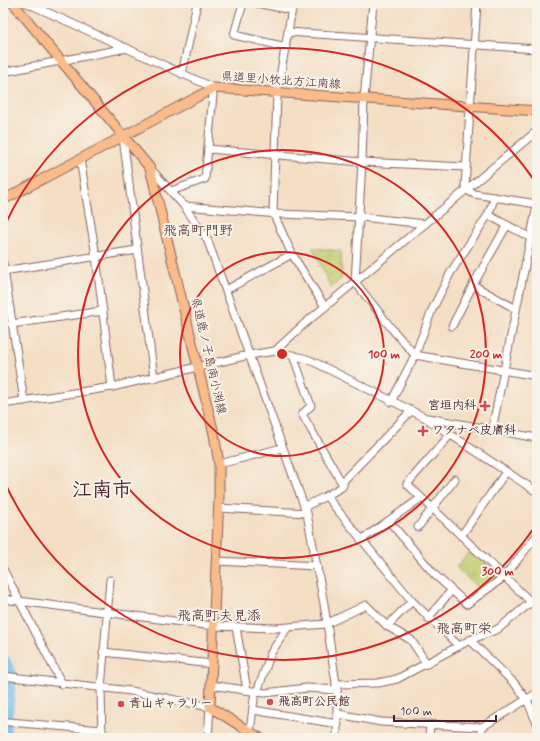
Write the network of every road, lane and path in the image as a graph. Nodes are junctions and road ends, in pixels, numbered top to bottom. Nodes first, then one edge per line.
1 (13, 3) edge
2 (27, 3) edge
3 (197, 3) edge
4 (243, 3) edge
5 (256, 3) edge
6 (373, 3) edge
7 (477, 3) edge
8 (293, 7) edge
9 (288, 32) junction
10 (371, 37) junction
11 (473, 44) junction
12 (286, 47) junction
13 (127, 48) junction
14 (537, 49) edge
15 (62, 61) junction
16 (3, 72) edge
17 (182, 74) junction
18 (213, 89) junction
19 (277, 94) junction
20 (364, 99) junction
21 (468, 107) junction
22 (537, 111) edge
23 (537, 131) edge
24 (124, 136) junction
25 (208, 149) junction
26 (274, 154) junction
27 (80, 159) junction
28 (362, 162) junction
29 (466, 167) junction
30 (150, 168) junction
31 (467, 190) junction
32 (171, 191) junction
33 (495, 197) junction
34 (3, 200) edge
35 (537, 205) edge
36 (184, 206) junction
37 (273, 214) junction
38 (488, 214) junction
39 (359, 217) junction
40 (425, 224) junction
41 (507, 225) junction
42 (534, 239) edge
43 (137, 250) junction
44 (292, 254) junction
45 (96, 256) junction
46 (3, 263) edge
47 (4, 271) edge
48 (355, 282) junction
49 (473, 285) junction
50 (226, 290) junction
51 (325, 307) junction
52 (516, 309) junction
53 (103, 311) junction
54 (11, 324) junction
55 (452, 326) dead end
56 (275, 351) junction
57 (415, 354) junction
58 (249, 355) junction
59 (293, 355) junction
60 (198, 367) junction
61 (504, 370) junction
62 (537, 376) edge
63 (154, 378) junction
64 (112, 387) junction
65 (24, 401) junction
66 (391, 402) junction
67 (3, 404) edge
68 (411, 411) junction
69 (424, 417) junction
70 (492, 430) junction
71 (450, 435) junction
72 (537, 438) edge
73 (282, 448) junction
74 (220, 464) junction
75 (506, 472) junction
76 (455, 479) dead end
77 (343, 485) junction
78 (537, 492) edge
79 (326, 496) junction
80 (421, 498) junction
81 (219, 508) junction
82 (432, 509) junction
83 (305, 510) junction
84 (389, 521) junction
85 (418, 527) dead end
86 (537, 535) edge
87 (461, 536) junction
88 (361, 540) junction
89 (217, 561) junction
90 (316, 566) junction
91 (3, 569) edge
92 (504, 577) junction
93 (110, 580) dead end
94 (451, 591) junction
95 (3, 599) edge
96 (20, 601) junction
97 (412, 601) junction
98 (534, 602) edge
99 (106, 612) junction
100 (428, 618) junction
101 (326, 624) junction
102 (213, 626) junction
103 (387, 626) junction
104 (236, 627) junction
105 (287, 628) junction
106 (470, 640) junction
107 (459, 646) junction
108 (103, 652) junction
109 (212, 664) junction
110 (428, 664) junction
111 (3, 676) edge
112 (62, 684) junction
113 (211, 685) junction
114 (336, 687) junction
115 (101, 688) junction
116 (253, 691) junction
117 (537, 693) edge
118 (526, 700) junction
119 (210, 707) junction
120 (253, 710) junction
121 (338, 714) junction
122 (9, 722) dead end
123 (537, 723) edge
124 (338, 724) junction
125 (430, 725) junction
126 (482, 726) junction
127 (102, 734) edge
128 (251, 734) edge
129 (208, 738) edge
130 (260, 738) edge
131 (337, 738) edge
132 (429, 738) edge
133 (481, 738) edge

1 - 15 main road, 県道鹿ノ子島南小渕線
2 - 13 street
3 - 17 street
4 - 12 street
5 - 8 street
6 - 10 street
7 - 11 street
8 - 9 street
9 - 10 street
9 - 12 street
10 - 11 street
10 - 20 street
11 - 14 street
11 - 21 street
12 - 19 street
13 - 15 street
13 - 17 street
15 - 16 street
15 - 24 main road, 県道鹿ノ子島南小渕線
17 - 18 street
18 - 19 main road, 県道里小牧北方江南線
18 - 24 main road, 県道里小牧北方江南線
18 - 25 street
19 - 20 main road, 県道里小牧北方江南線
19 - 26 street
20 - 21 main road, 県道里小牧北方江南線
20 - 28 street
21 - 22 main road, 県道里小牧北方江南線
21 - 29 street
23 - 31 street
24 - 27 main road, 県道里小牧北方江南線
24 - 30 main road, 県道鹿ノ子島南小渕線
24 - 43 street
25 - 26 street
25 - 32 street
26 - 28 street
26 - 37 street
27 - 34 main road, 県道里小牧北方江南線
27 - 45 street
28 - 29 street
28 - 39 street
29 - 31 street
30 - 32 street
30 - 60 main road, 県道鹿ノ子島南小渕線
31 - 33 street
31 - 40 street
32 - 36 street
33 - 35 street
33 - 38 street
35 - 42 street
36 - 37 street
36 - 50 street
37 - 39 street
37 - 44 street
38 - 41 street
38 - 57 street
39 - 40 street
39 - 48 street
40 - 48 street
41 - 42 street
41 - 49 street
42 - 52 street
43 - 45 street
43 - 63 street
44 - 50 street
44 - 51 street
45 - 47 street
45 - 53 street
46 - 47 street
47 - 54 street
48 - 51 street
48 - 57 street
49 - 52 street
49 - 55 street
50 - 58 street
51 - 56 street
52 - 61 street
53 - 54 street
53 - 64 street
54 - 65 street
56 - 58 street
56 - 59 street
57 - 61 street
57 - 66 street
58 - 60 street
58 - 73 street
59 - 66 street
59 - 77 street
60 - 63 street
60 - 74 main road, 県道鹿ノ子島南小渕線
61 - 62 street
61 - 70 street
63 - 64 street
64 - 65 street
65 - 67 street
66 - 68 street
68 - 69 street
68 - 77 street
69 - 70 street
69 - 71 street
70 - 72 street
71 - 75 street
71 - 80 street
73 - 74 street
73 - 83 street
74 - 81 main road, 県道鹿ノ子島南小渕線
75 - 78 street
75 - 87 street
76 - 82 street
77 - 79 street
79 - 83 street
79 - 88 street
80 - 82 street
80 - 84 street
81 - 83 street
81 - 89 main road, 県道鹿ノ子島南小渕線
82 - 85 street
82 - 87 street
83 - 90 street
84 - 88 street
84 - 94 street
86 - 92 street
87 - 92 street
88 - 97 street
89 - 90 street
89 - 102 main road, 県道鹿ノ子島南小渕線
90 - 101 street
91 - 96 street
92 - 94 street
92 - 98 street
93 - 99 street
94 - 100 street
95 - 96 street
96 - 99 street
96 - 112 street
97 - 100 street
97 - 103 street
98 - 106 street
99 - 102 street
99 - 108 street
100 - 107 street
101 - 103 street
101 - 105 street
101 - 114 street
102 - 104 street
102 - 109 main road, 県道鹿ノ子島南小渕線
103 - 110 street
104 - 105 street
104 - 116 street
105 - 116 street
106 - 107 street
106 - 118 street
107 - 110 street
108 - 109 street
108 - 115 street
109 - 113 main road, 県道鹿ノ子島南小渕線
110 - 114 street
111 - 112 street
112 - 115 street
113 - 116 street
113 - 119 main road, 県道鹿ノ子島南小渕線
114 - 116 street
114 - 121 street
115 - 119 street
115 - 127 street
116 - 120 street
117 - 118 street
118 - 123 street
118 - 126 street
119 - 128 main road
119 - 129 street
120 - 124 street
120 - 128 street
121 - 124 street
121 - 125 street
122 - 127 street
124 - 131 street
125 - 126 street
125 - 132 street
126 - 133 street
128 - 130 main road

